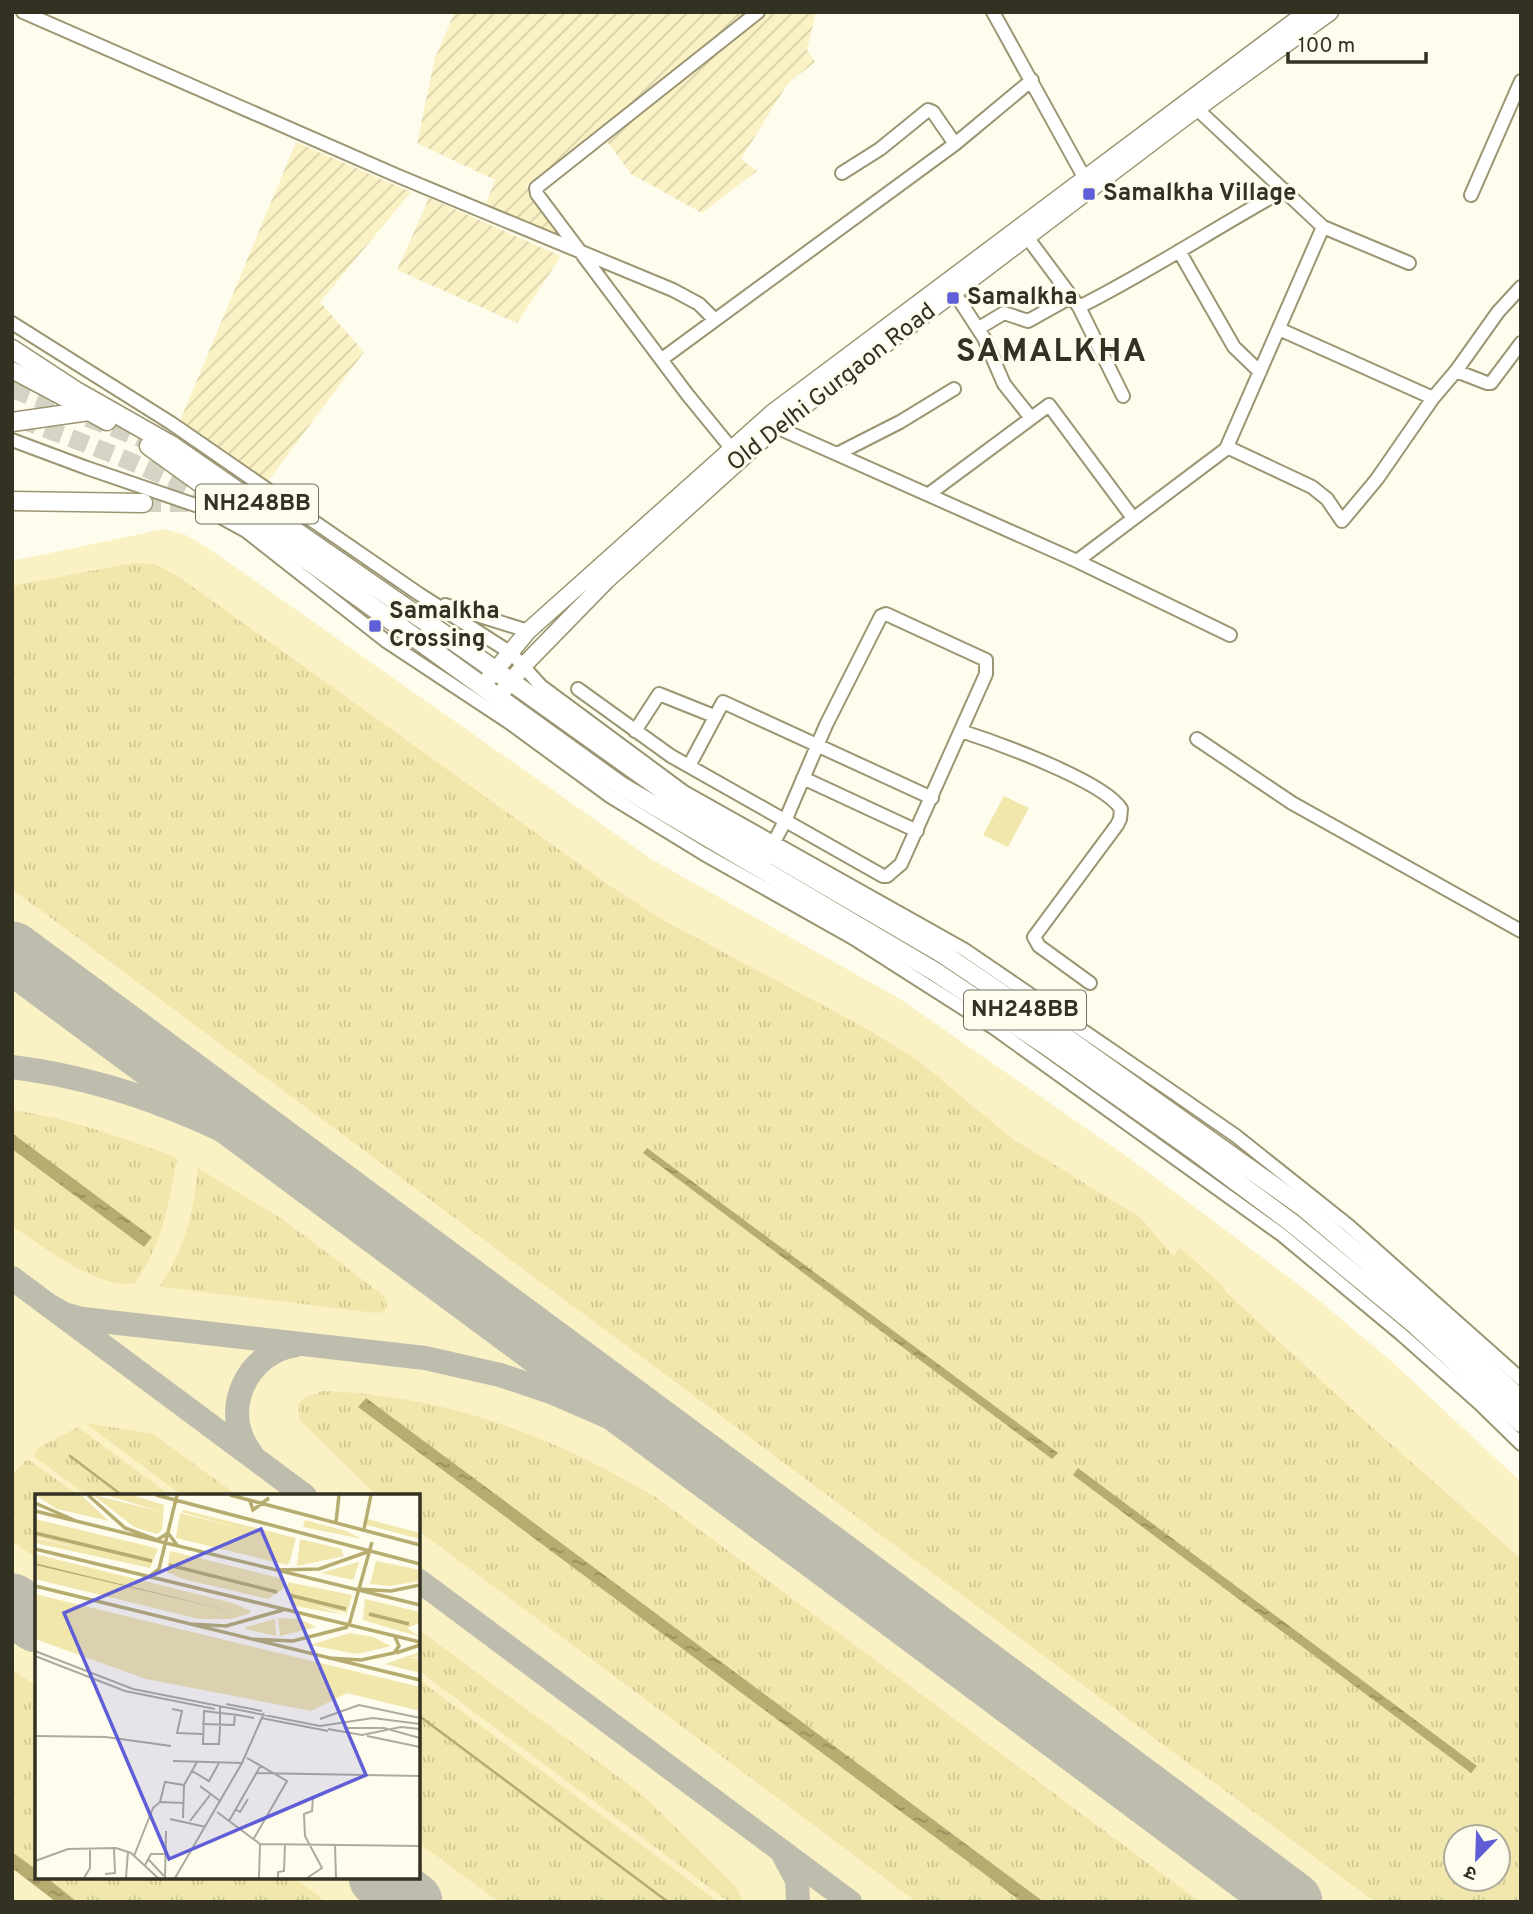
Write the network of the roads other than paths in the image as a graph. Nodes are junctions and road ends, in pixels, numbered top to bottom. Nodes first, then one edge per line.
1 (23, 12) edge
2 (758, 12) edge
3 (993, 12) edge
4 (1307, 12) edge
5 (1330, 12) edge
6 (1032, 80) junction
7 (1521, 81) edge
8 (1197, 109) junction
9 (955, 144) junction
10 (842, 173) dead end
11 (1084, 177) junction
12 (1284, 190) junction
13 (1471, 195) dead end
14 (1324, 227) junction
15 (1027, 237) junction
16 (1179, 251) junction
17 (583, 254) junction
18 (1409, 263) dead end
19 (1521, 287) edge
20 (954, 292) junction
21 (1075, 302) junction
22 (715, 320) junction
23 (12, 323) edge
24 (979, 328) junction
25 (1279, 329) junction
26 (1521, 342) edge
27 (12, 349) edge
28 (662, 359) junction
29 (12, 370) edge
30 (1456, 371) junction
31 (1260, 372) junction
32 (954, 389) dead end
33 (1123, 396) dead end
34 (1433, 398) junction
35 (89, 411) junction
36 (1031, 418) junction
37 (776, 421) junction
38 (12, 422) edge
39 (12, 440) edge
40 (1227, 446) junction
41 (731, 448) junction
42 (837, 454) junction
43 (929, 494) junction
44 (12, 501) edge
45 (143, 503) tunnel mouth
46 (1133, 518) junction
47 (1077, 561) junction
48 (419, 594) junction
49 (528, 631) junction
50 (1230, 635) dead end
51 (511, 653) junction
52 (523, 667) junction
53 (495, 670) junction
54 (511, 682) junction
55 (483, 685) junction
56 (578, 689) dead end
57 (498, 697) junction
58 (714, 716) junction
59 (635, 731) junction
60 (961, 731) junction
61 (1197, 739) dead end
62 (817, 746) junction
63 (689, 766) junction
64 (803, 778) junction
65 (932, 798) junction
66 (785, 821) junction
67 (917, 831) junction
68 (772, 848) junction
69 (760, 869) junction
70 (1521, 931) edge
71 (1090, 983) dead end
72 (1521, 1379) edge
73 (1521, 1400) edge
74 (1521, 1423) edge
75 (1521, 1444) edge

1 - 17 street
2 - 17 street
3 - 6 street
4 - 11 main road, Old Delhi Gurgaon Road
5 - 8 main road, Old Delhi Gurgaon Road
6 - 9 street
6 - 11 street
7 - 13 street
8 - 12 street
8 - 15 main road, Old Delhi Gurgaon Road
9 - 10 street
9 - 22 street
11 - 37 main road, Old Delhi Gurgaon Road
12 - 14 street
12 - 16 street
14 - 18 street
14 - 25 street
15 - 20 main road, Old Delhi Gurgaon Road
15 - 21 street
16 - 21 street
16 - 31 street
17 - 22 street
17 - 28 street
19 - 30 street
20 - 24 street
20 - 37 main road, Old Delhi Gurgaon Road
21 - 24 street
21 - 33 street
22 - 28 street
23 - 48 street
24 - 36 street
25 - 31 street
25 - 34 street
26 - 30 street
27 - 53 highway, NH248BB
28 - 41 street
29 - 35 main road
30 - 34 street
31 - 40 street
32 - 42 street
34 - 40 street
35 - 38 highway
35 - 55 highway, NH248BB
36 - 43 street
36 - 46 street
37 - 41 main road, Old Delhi Gurgaon Road
37 - 42 street
37 - 52 main road, Old Delhi Gurgaon Road
39 - 75 street
40 - 46 street
41 - 49 main road, Old Delhi Gurgaon Road
42 - 43 street
43 - 47 street
44 - 45 highway
46 - 47 street
47 - 50 street
48 - 49 street
48 - 51 street
49 - 51 main road, Old Delhi Gurgaon Road
51 - 52 street
51 - 53 main road, Old Delhi Gurgaon Road
52 - 54 main road, Old Delhi Gurgaon Road
52 - 68 street
53 - 54 highway, NH248BB
53 - 55 main road, Old Delhi Gurgaon Road
54 - 57 main road, Old Delhi Gurgaon Road
54 - 68 highway, NH248BB
55 - 57 highway, NH248BB
56 - 59 street
57 - 69 highway, NH248BB
58 - 59 street
58 - 62 street
58 - 63 street
59 - 63 street
60 - 62 street
60 - 65 street
60 - 71 street
61 - 70 street
62 - 64 street
62 - 65 street
63 - 66 street
64 - 66 street
64 - 67 street
65 - 67 street
66 - 67 street
66 - 68 street
68 - 69 street
68 - 72 street
68 - 73 highway, NH248BB
69 - 74 highway, NH248BB

